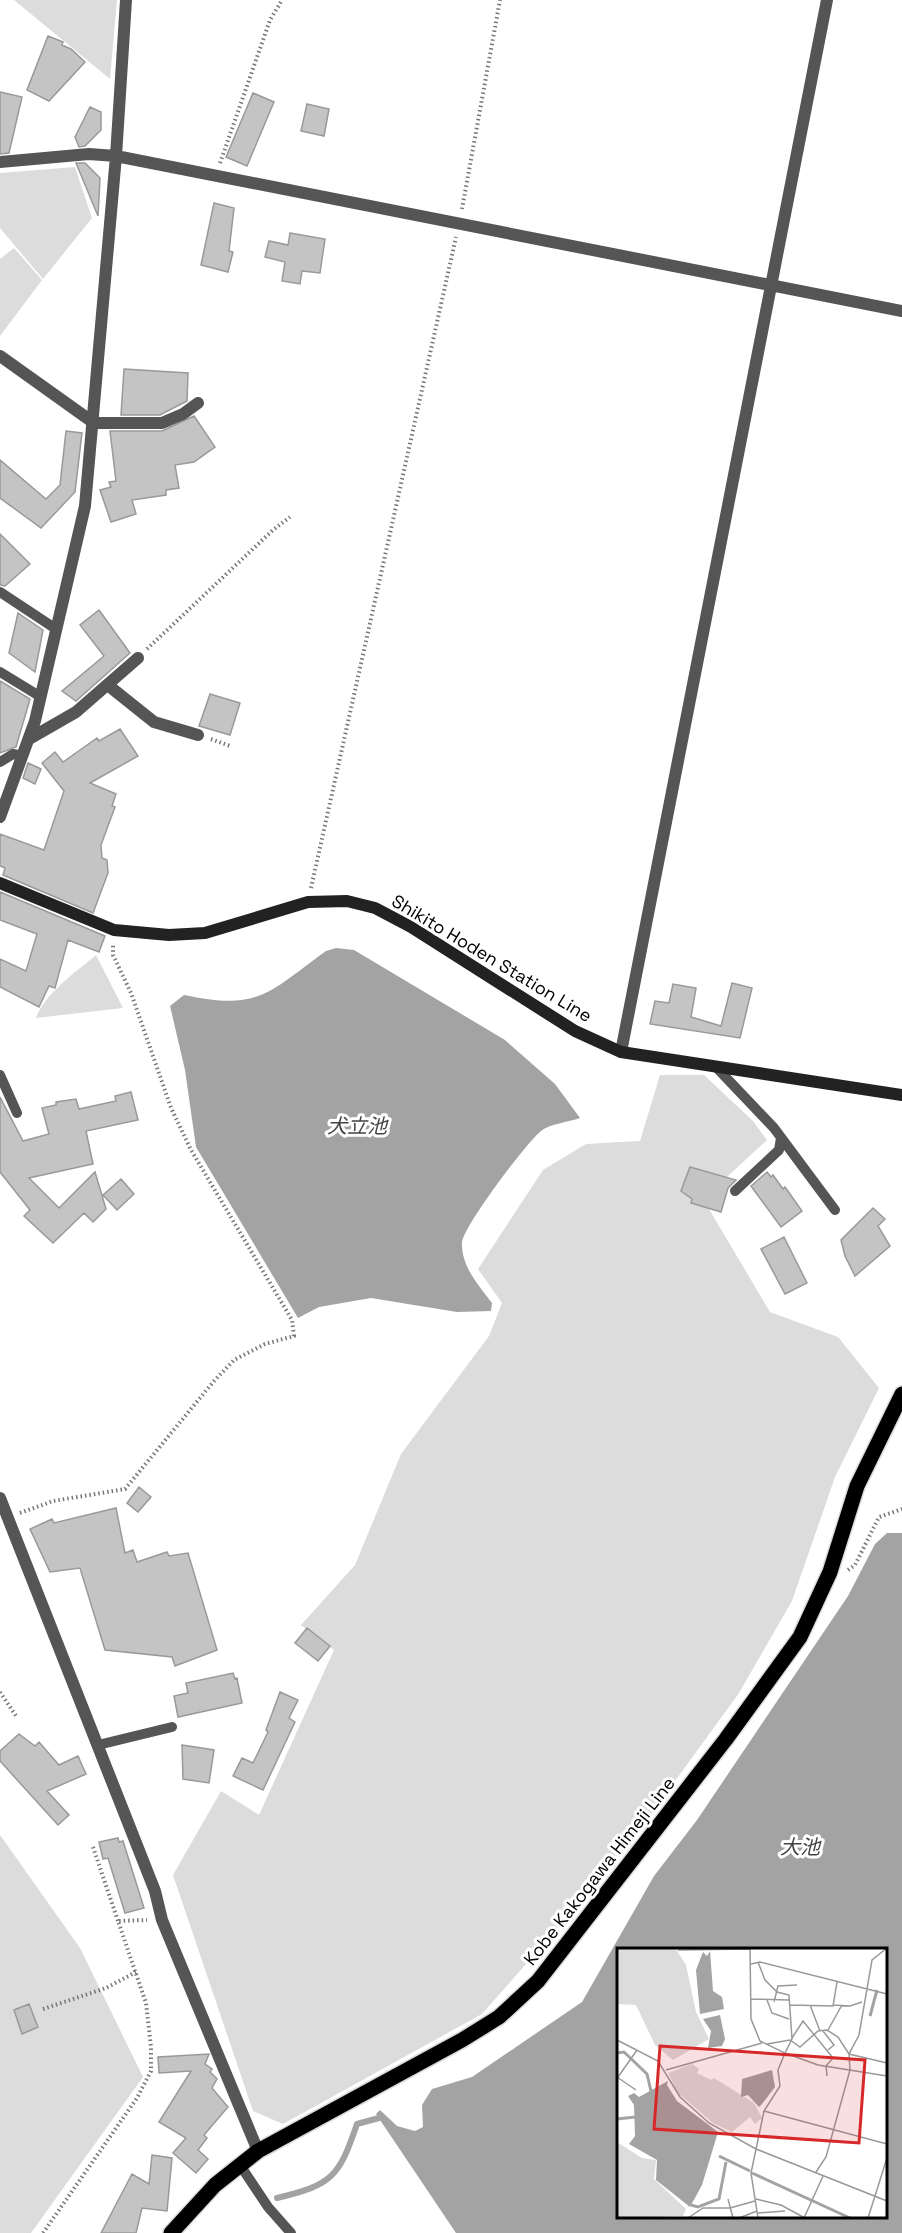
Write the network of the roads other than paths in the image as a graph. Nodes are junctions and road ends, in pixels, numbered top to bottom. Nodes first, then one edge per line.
1 (126, 0) edge
2 (827, 0) edge
3 (116, 156) junction
4 (0, 162) edge
5 (772, 285) junction
6 (902, 312) edge
7 (0, 356) edge
8 (198, 403) dead end
9 (94, 423) junction
10 (0, 592) edge
11 (57, 629) junction
12 (138, 658) road end
13 (0, 672) edge
14 (109, 686) junction
15 (41, 697) junction
16 (198, 735) dead end
17 (29, 739) junction
18 (22, 756) junction
19 (0, 762) edge
20 (0, 817) edge
21 (0, 883) edge
22 (621, 1052) junction
23 (716, 1067) junction
24 (0, 1075) edge
25 (902, 1095) edge
26 (17, 1113) dead end
27 (781, 1138) junction
28 (735, 1191) dead end
29 (835, 1210) dead end
30 (902, 1394) edge
31 (0, 1498) edge
32 (172, 1727) dead end
33 (98, 1745) junction
34 (258, 2151) junction
35 (240, 2165) junction
36 (171, 2233) edge
37 (291, 2233) edge

1 - 3 street
2 - 5 street
3 - 4 street
3 - 5 street
3 - 9 street
5 - 6 street
5 - 22 street
7 - 9 street
8 - 9 street
9 - 11 street
10 - 11 lane
11 - 15 street
12 - 14 street
13 - 15 lane
14 - 16 street
14 - 17 street
15 - 17 street
17 - 18 street
18 - 19 lane
18 - 20 street
21 - 22 main road, Shikito Hoden Station Line
22 - 23 main road, Shikito Hoden Station Line
23 - 25 main road, Shikito Hoden Station Line
23 - 27 lane
24 - 26 lane
27 - 28 lane
27 - 29 lane
30 - 34 main road, Kobe Kakogawa Himeji Line
31 - 33 street
32 - 33 lane
33 - 34 street
34 - 35 main road, Kobe Kakogawa Himeji Line
35 - 36 main road, Kobe Kakogawa Himeji Line
35 - 37 lane

